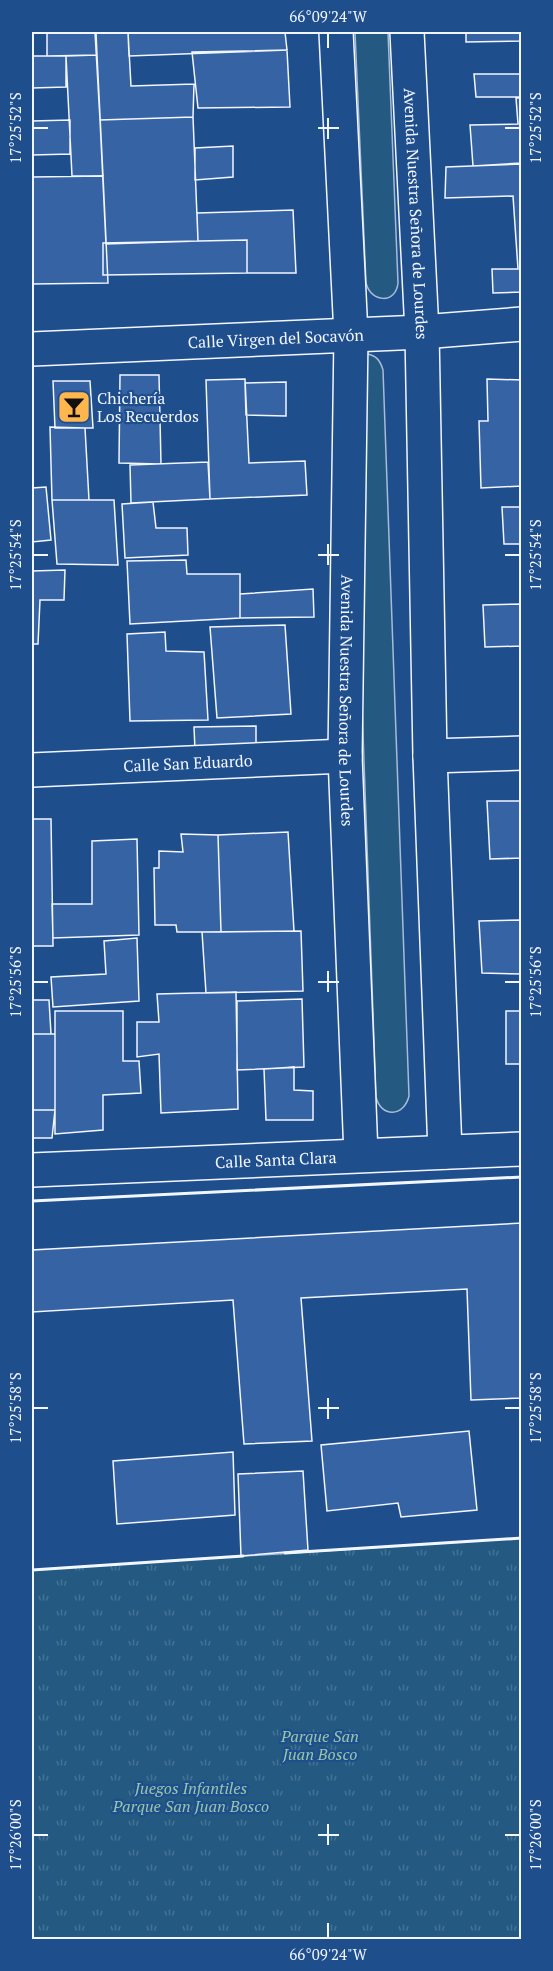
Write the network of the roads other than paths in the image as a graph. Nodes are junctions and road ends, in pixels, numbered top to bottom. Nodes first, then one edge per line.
1 (336, 32) edge
2 (407, 32) edge
3 (522, 324) edge
4 (422, 332) junction
5 (351, 335) junction
6 (32, 349) edge
7 (522, 753) edge
8 (345, 756) junction
9 (430, 756) junction
10 (32, 770) edge
11 (522, 1149) edge
12 (445, 1152) junction
13 (361, 1155) junction
14 (32, 1170) edge

1 - 5 street, Avenida Nuestra Señora de Lourdes
2 - 4 street, Avenida Nuestra Señora de Lourdes
3 - 4 street, Calle Virgen del Socavón
4 - 5 street, Calle Virgen del Socavón
4 - 9 street, Avenida Nuestra Señora de Lourdes
5 - 6 street, Calle Virgen del Socavón
5 - 8 street, Avenida Nuestra Señora de Lourdes
7 - 9 street
8 - 10 street, Calle San Eduardo
8 - 13 street, Avenida Nuestra Señora de Lourdes
9 - 12 street, Avenida Nuestra Señora de Lourdes
11 - 12 street, Calle Santa Clara
12 - 13 street, Calle Santa Clara
13 - 14 street, Calle Santa Clara

